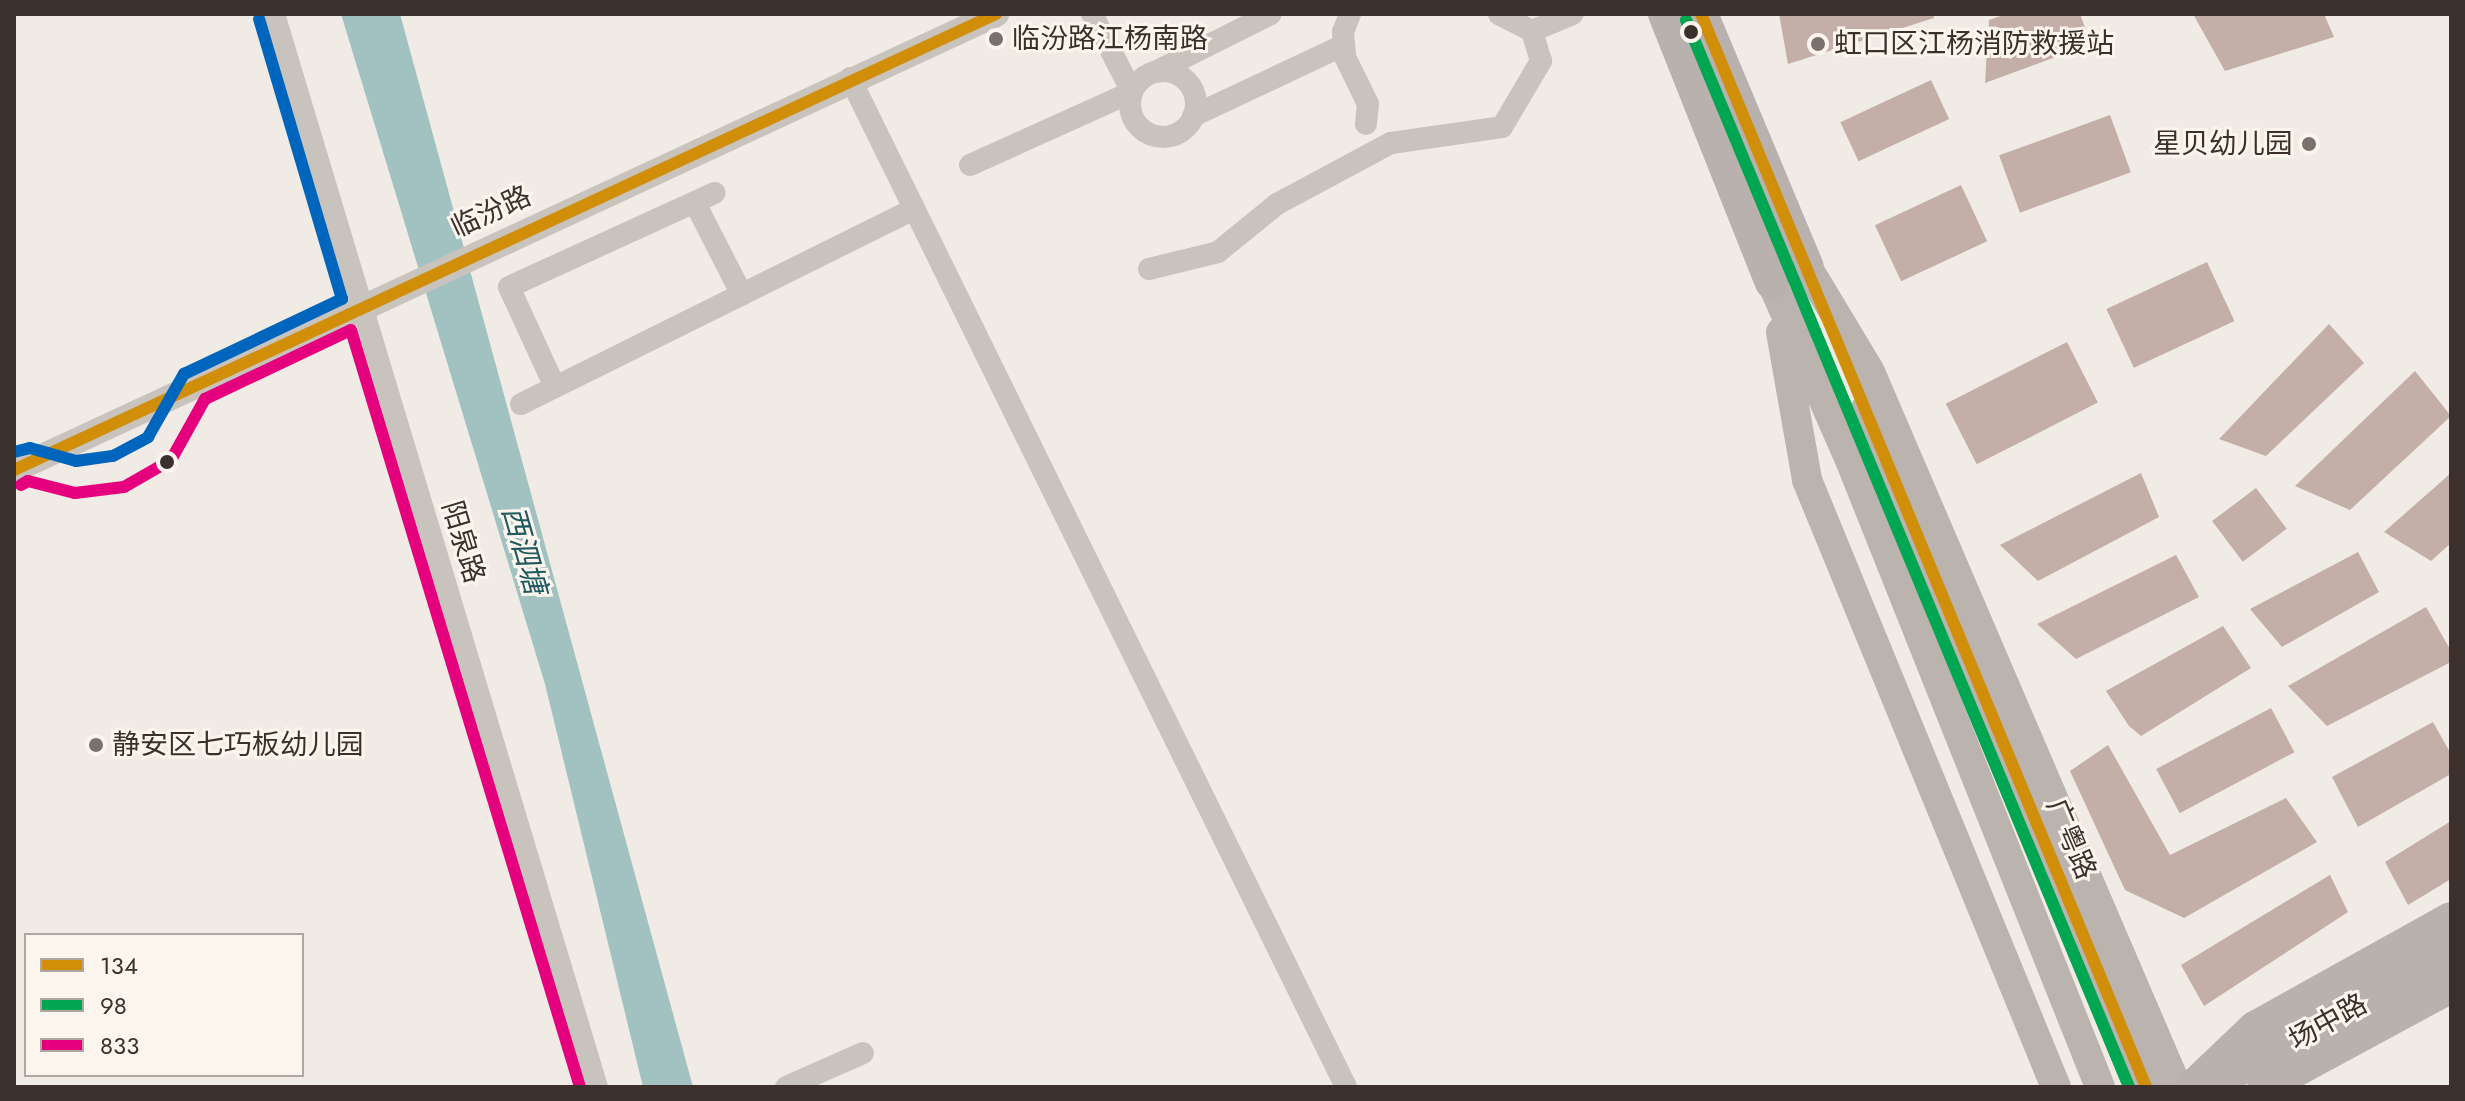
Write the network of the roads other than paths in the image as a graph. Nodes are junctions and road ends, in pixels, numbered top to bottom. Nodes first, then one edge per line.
1 (274, 14) edge
2 (996, 14) edge
3 (1092, 14) edge
4 (1271, 14) edge
5 (1350, 14) edge
6 (1499, 14) edge
7 (1573, 14) edge
8 (1665, 14) edge
9 (1701, 14) edge
10 (1532, 31) junction
11 (1344, 45) junction
12 (1157, 71) junction
13 (850, 78) junction
14 (1132, 92) junction
15 (1193, 116) junction
16 (1366, 124) dead end
17 (970, 165) dead end
18 (914, 209) junction
19 (1807, 267) junction
20 (1149, 269) dead end
21 (1772, 283) junction
22 (742, 295) junction
23 (369, 304) junction
24 (555, 387) junction
25 (521, 404) dead end
26 (14, 470) edge
27 (2451, 919) edge
28 (2451, 955) edge
29 (2451, 986) edge
30 (2451, 1008) edge
31 (863, 1053) dead end
32 (597, 1087) edge
33 (786, 1087) edge
34 (1346, 1087) edge
35 (2056, 1087) edge
36 (2100, 1087) edge
37 (2146, 1087) edge
38 (2177, 1087) edge
39 (2193, 1087) edge
40 (2204, 1087) edge
41 (2264, 1087) edge
42 (2300, 1087) edge

1 - 23 street, 阳泉路
2 - 13 street, 临汾路
3 - 14 street
4 - 12 street
5 - 11 street
6 - 10 street
7 - 10 street
8 - 21 main road
9 - 19 main road
10 - 20 street
11 - 15 street
11 - 16 street
12 - 14 street
12 - 15 street
13 - 18 street
13 - 23 street, 临汾路
14 - 15 street
14 - 17 street
18 - 22 street
18 - 34 street
19 - 37 main road, 广粤路
19 - 38 main road, 广粤路
21 - 35 main road
21 - 36 main road
22 - 24 street
22 - 24 street
23 - 26 street, 临汾路
23 - 32 street, 阳泉路
24 - 25 street
27 - 39 main road
28 - 40 main road, 场中路
29 - 41 main road, 场中路
30 - 42 main road, 场中路
31 - 33 street

